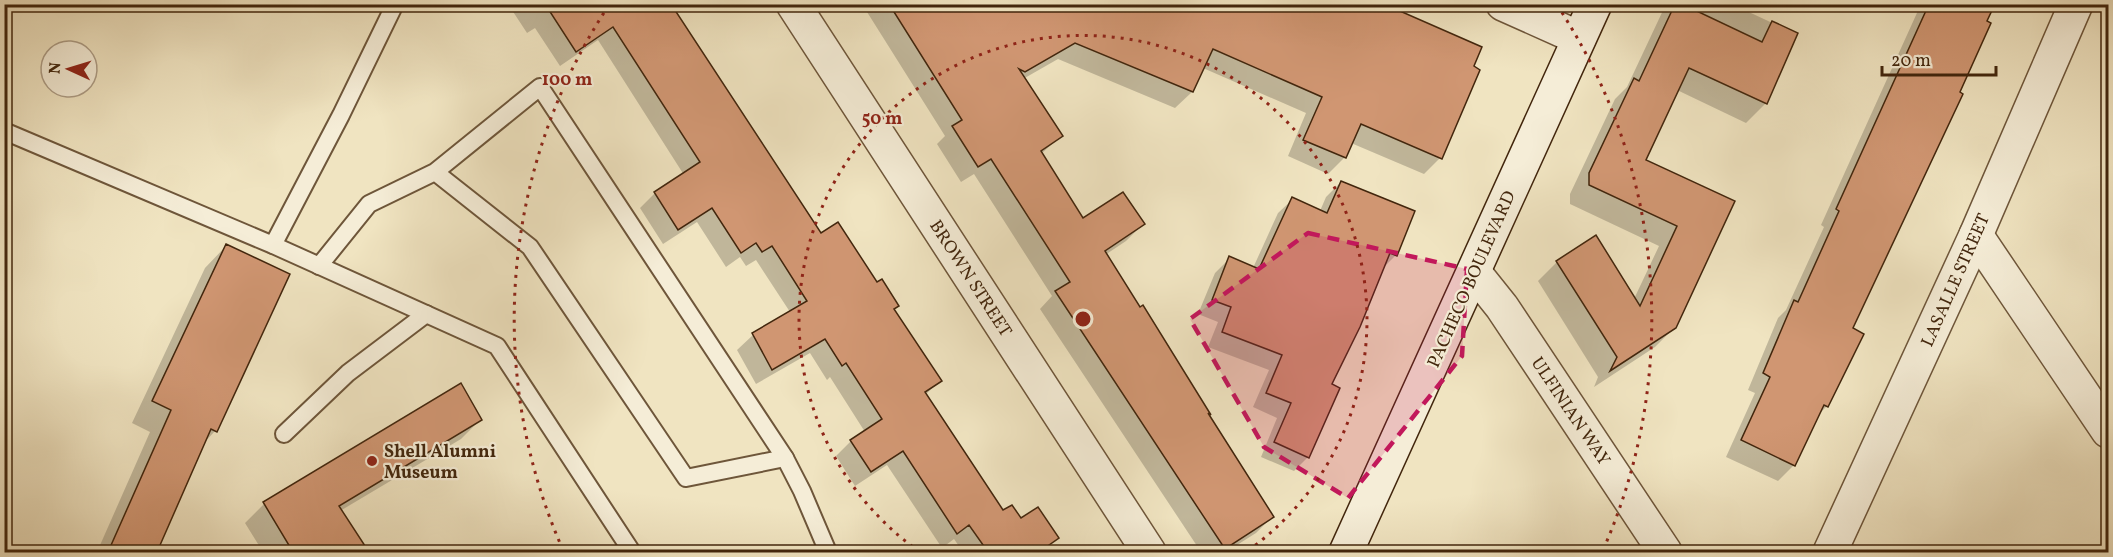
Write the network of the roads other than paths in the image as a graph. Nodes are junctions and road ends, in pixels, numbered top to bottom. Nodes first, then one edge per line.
1 (395, 4) edge
2 (792, 4) edge
3 (1503, 4) edge
4 (1595, 4) edge
5 (2076, 4) edge
6 (1579, 38) junction
7 (4, 131) edge
8 (435, 172) junction
9 (1976, 235) junction
10 (273, 245) junction
11 (319, 266) junction
12 (1474, 272) junction
13 (426, 314) junction
14 (2109, 431) edge
15 (284, 434) dead end
16 (784, 458) junction
17 (632, 552) edge
18 (828, 552) edge
19 (1149, 552) edge
20 (1346, 552) edge
21 (1665, 552) edge
22 (1830, 552) edge

1 - 10 lane
2 - 19 street, BROWN STREET
3 - 6 street
4 - 6 street, PACHECO BOULEVARD
5 - 9 street, LASALLE STREET
6 - 12 street, PACHECO BOULEVARD
7 - 10 lane
8 - 11 lane
8 - 16 lane
8 - 16 lane
9 - 14 street
9 - 22 street, LASALLE STREET
10 - 11 lane
11 - 13 lane
12 - 20 street, PACHECO BOULEVARD
12 - 21 street, ULFINIAN WAY
13 - 15 lane
13 - 17 lane
16 - 18 lane

